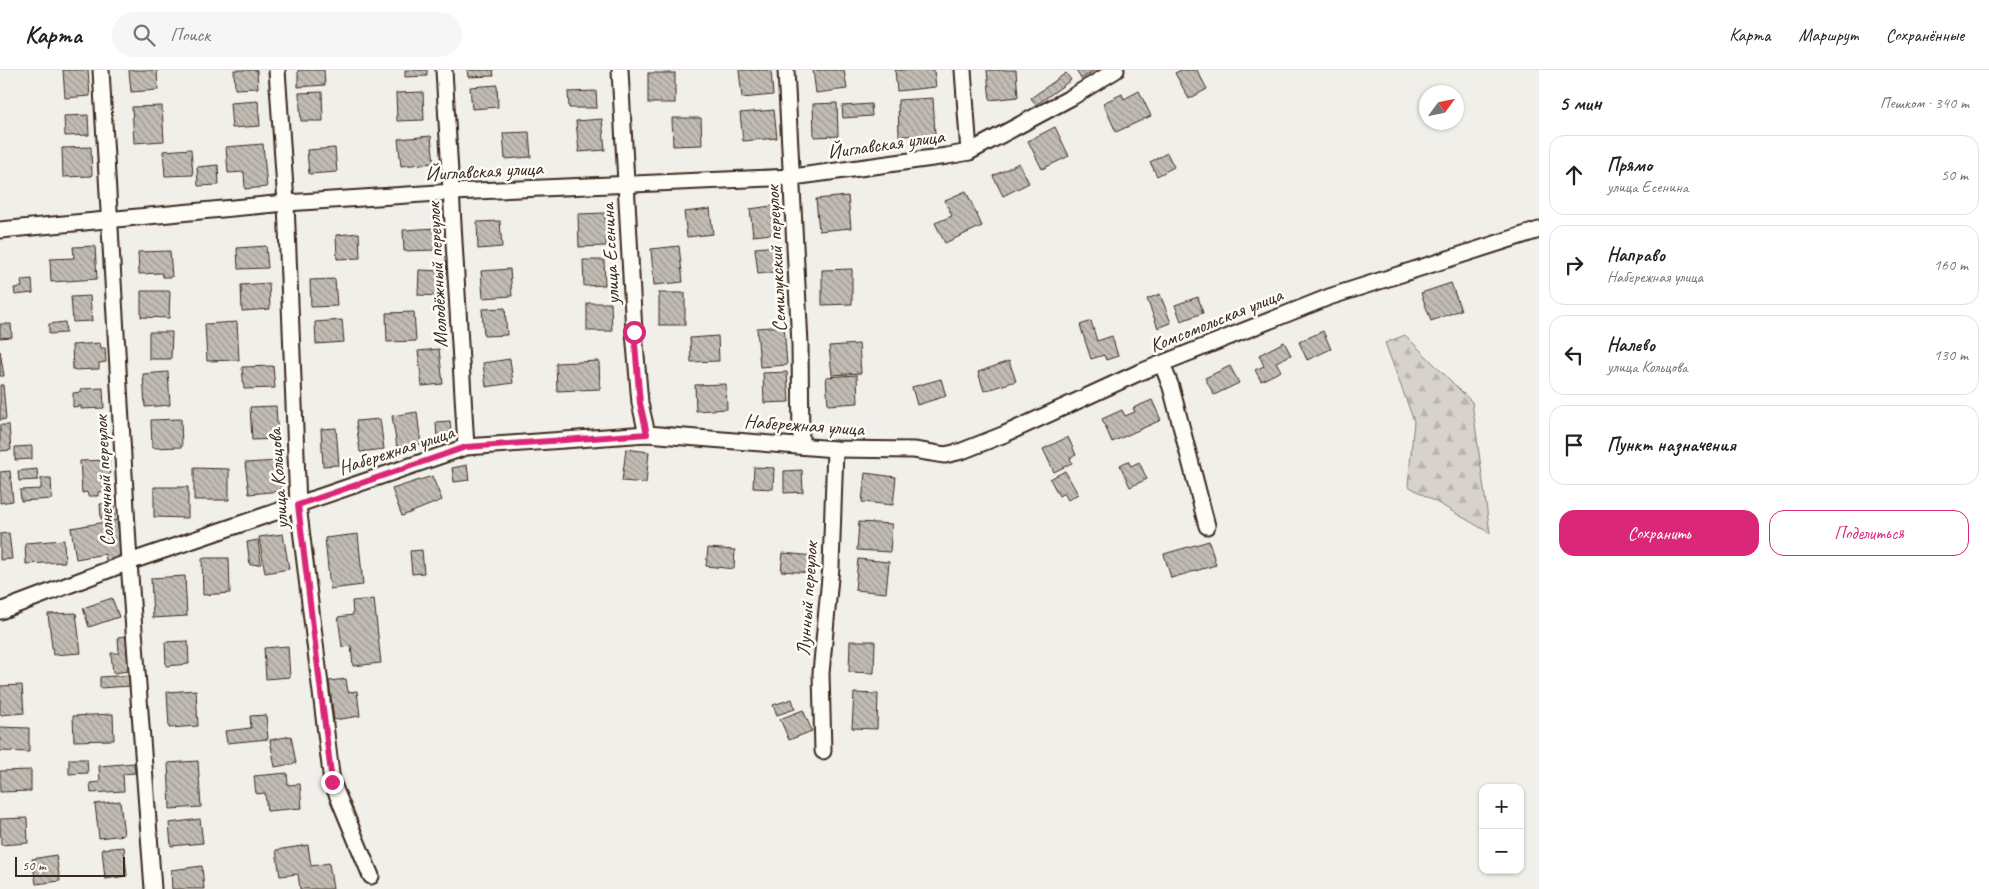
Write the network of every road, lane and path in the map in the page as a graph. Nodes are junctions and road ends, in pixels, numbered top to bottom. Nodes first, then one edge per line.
1 (101, 70) edge
2 (276, 70) edge
3 (444, 70) edge
4 (620, 70) edge
5 (786, 70) edge
6 (963, 70) edge
7 (1116, 70) edge
8 (969, 152) junction
9 (793, 177) junction
10 (626, 184) junction
11 (452, 192) junction
12 (286, 203) junction
13 (110, 220) junction
14 (0, 230) edge
15 (1539, 230) edge
16 (1162, 364) junction
17 (647, 434) junction
18 (801, 446) junction
19 (466, 447) junction
20 (835, 449) junction
21 (914, 450) joint
22 (298, 505) junction
23 (1207, 526) dead end
24 (129, 562) junction
25 (0, 611) edge
26 (823, 751) dead end
27 (371, 876) dead end
28 (153, 889) edge

1 - 13 street, Солнечный переулок
2 - 12 street, улица Кольцова
3 - 11 street, Молодёжный переулок
4 - 10 street, улица Есенина
5 - 9 street, Семилукский переулок
6 - 8 street
7 - 8 street
8 - 9 street, Йиглавская улица
9 - 10 street, Йиглавская улица
9 - 18 street, Семилукский переулок
10 - 11 street, Йиглавская улица
10 - 17 street, улица Есенина
11 - 12 street, Йиглавская улица
11 - 19 street, Молодёжный переулок
12 - 13 street, Йиглавская улица
12 - 22 street, улица Кольцова
13 - 14 street, Йиглавская улица
13 - 24 street, Солнечный переулок
15 - 16 street, Комсомольская улица
16 - 21 street, Комсомольская улица
16 - 23 street
17 - 18 street, Набережная улица
17 - 19 street, Набережная улица
18 - 20 street, Набережная улица
19 - 22 street, Набережная улица
20 - 21 street, Набережная улица
20 - 26 street, Лунный переулок
22 - 24 street, Набережная улица
22 - 27 street, улица Кольцова
24 - 25 street, Набережная улица
24 - 28 street, Солнечный переулок

